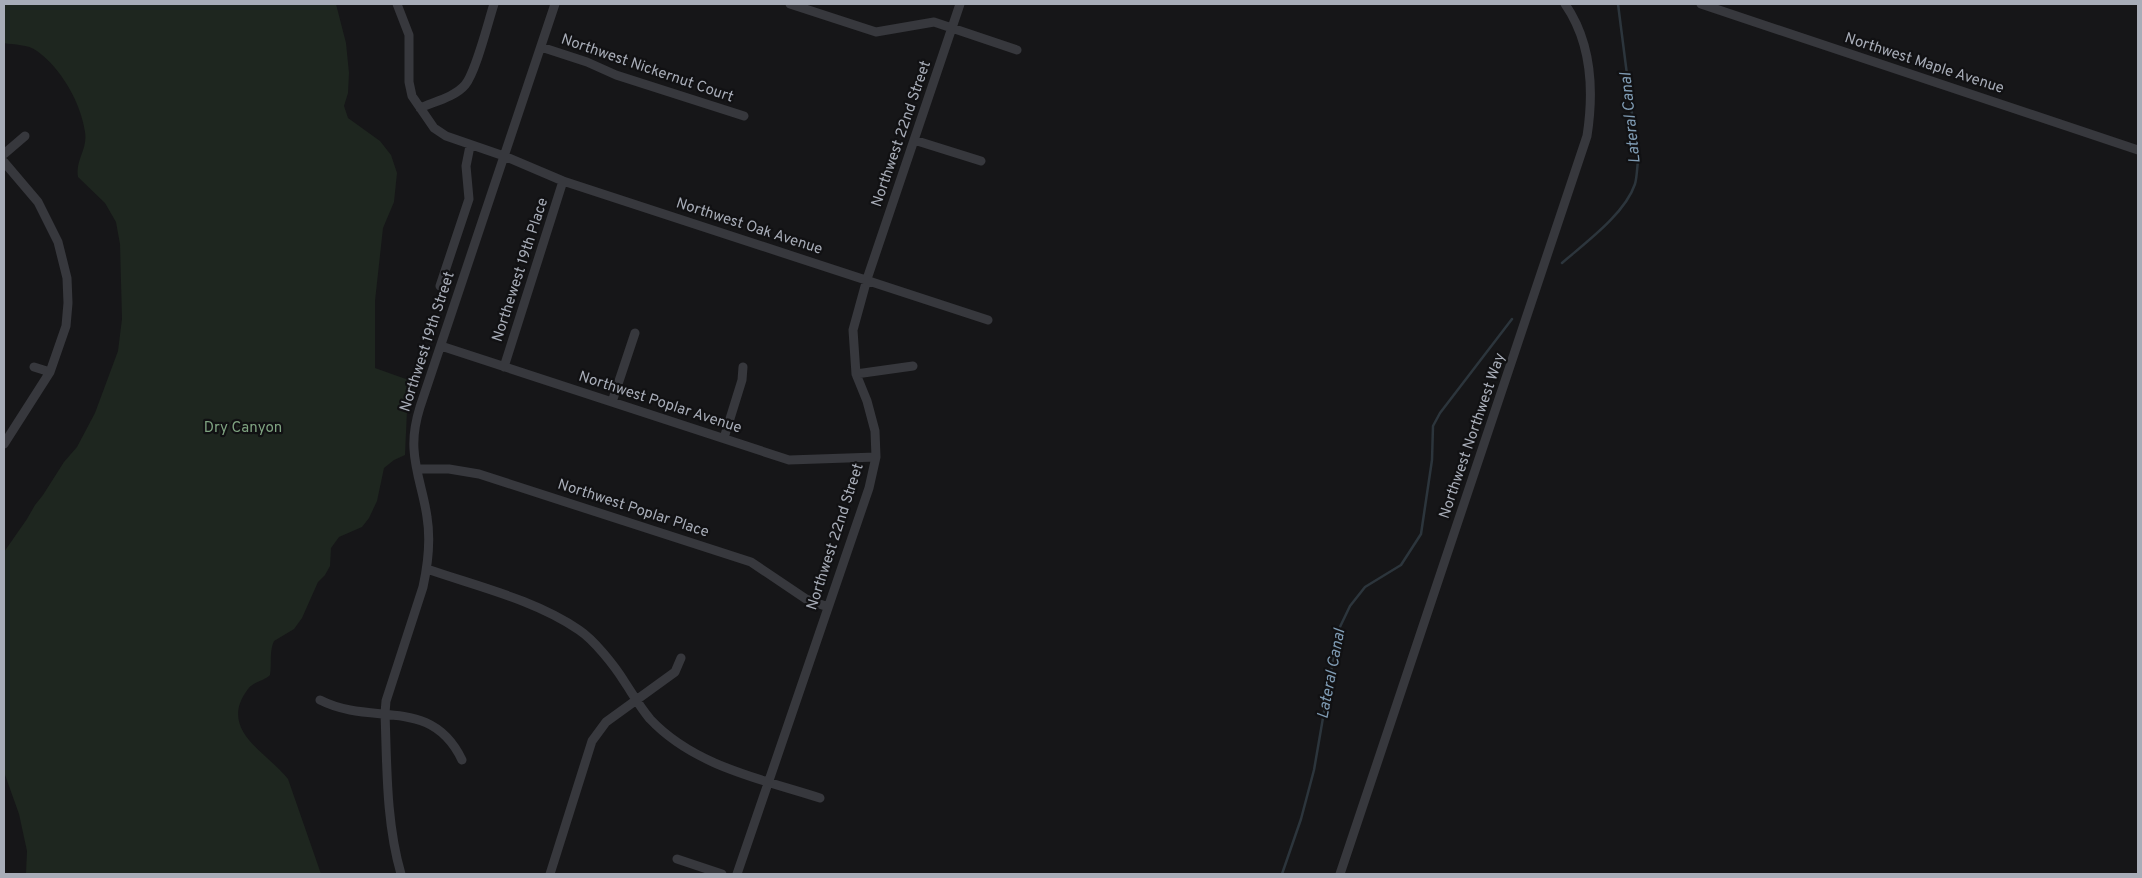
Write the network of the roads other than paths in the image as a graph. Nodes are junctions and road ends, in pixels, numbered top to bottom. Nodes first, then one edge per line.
1 (397, 4) edge
2 (494, 4) edge
3 (556, 4) edge
4 (790, 4) edge
5 (960, 4) edge
6 (1565, 4) edge
7 (1701, 4) edge
8 (952, 28) junction
9 (540, 47) junction
10 (1017, 50) dead end
11 (420, 108) junction
12 (744, 116) dead end
13 (26, 136) dead end
14 (914, 140) junction
15 (470, 146) junction
16 (2138, 150) edge
17 (4, 154) edge
18 (504, 156) junction
19 (4, 162) edge
20 (981, 162) dead end
21 (563, 181) junction
22 (867, 279) junction
23 (440, 286) dead end
24 (988, 320) dead end
25 (635, 333) dead end
26 (441, 346) junction
27 (913, 366) dead end
28 (34, 367) dead end
29 (504, 367) junction
30 (743, 367) dead end
31 (50, 372) junction
32 (856, 374) junction
33 (612, 402) junction
34 (724, 438) junction
35 (4, 444) edge
36 (876, 457) junction
37 (418, 468) junction
38 (427, 569) junction
39 (828, 606) junction
40 (681, 658) dead end
41 (636, 699) junction
42 (320, 700) dead end
43 (385, 714) junction
44 (462, 760) dead end
45 (769, 782) junction
46 (820, 798) dead end
47 (677, 859) dead end
48 (401, 874) edge
49 (550, 874) edge
50 (722, 874) edge
51 (737, 874) edge
52 (1340, 874) edge

1 - 11 street, Northwest Oak Avenue
2 - 11 street
3 - 9 street, Northwest 19th Street
4 - 8 street
5 - 8 street, Northwest 22nd Street
6 - 52 street, Northwest Northwest Way
7 - 16 street, Northwest Maple Avenue
8 - 10 street
8 - 14 street, Northwest 22nd Street
9 - 12 street, Northwest Nickernut Court
9 - 18 street, Northwest 19th Street
11 - 15 street, Northwest Oak Avenue
13 - 17 street
14 - 20 street
14 - 22 street, Northwest 22nd Street
15 - 18 street, Northwest Oak Avenue
15 - 23 street
18 - 21 street, Northwest Oak Avenue
18 - 26 street, Northwest 19th Street
19 - 31 street
21 - 22 street, Northwest Oak Avenue
21 - 29 street, Northewest 19th Place
22 - 24 street, Northwest Oak Avenue
22 - 32 street, Northwest 22nd Street
25 - 33 street
26 - 29 street, Northwest Poplar Avenue
26 - 37 street, Northwest 19th Street
27 - 32 street
28 - 31 street
29 - 33 street, Northwest Poplar Avenue
30 - 34 street
31 - 35 street
32 - 36 street, Northwest 22nd Street
33 - 34 street, Northwest Poplar Avenue
34 - 36 street, Northwest Poplar Avenue
36 - 39 street, Northwest 22nd Street
37 - 38 street, Northwest 19th Street
37 - 39 street, Northwest Poplar Place
38 - 41 street
38 - 43 street, Northwest 19th Street
39 - 45 street, Northwest 22nd Street
40 - 41 street
41 - 45 street
41 - 49 street
42 - 43 street
43 - 44 street
43 - 48 street, Northwest 19th Street
45 - 46 street
45 - 51 street, Northwest 22nd Street
47 - 50 street

